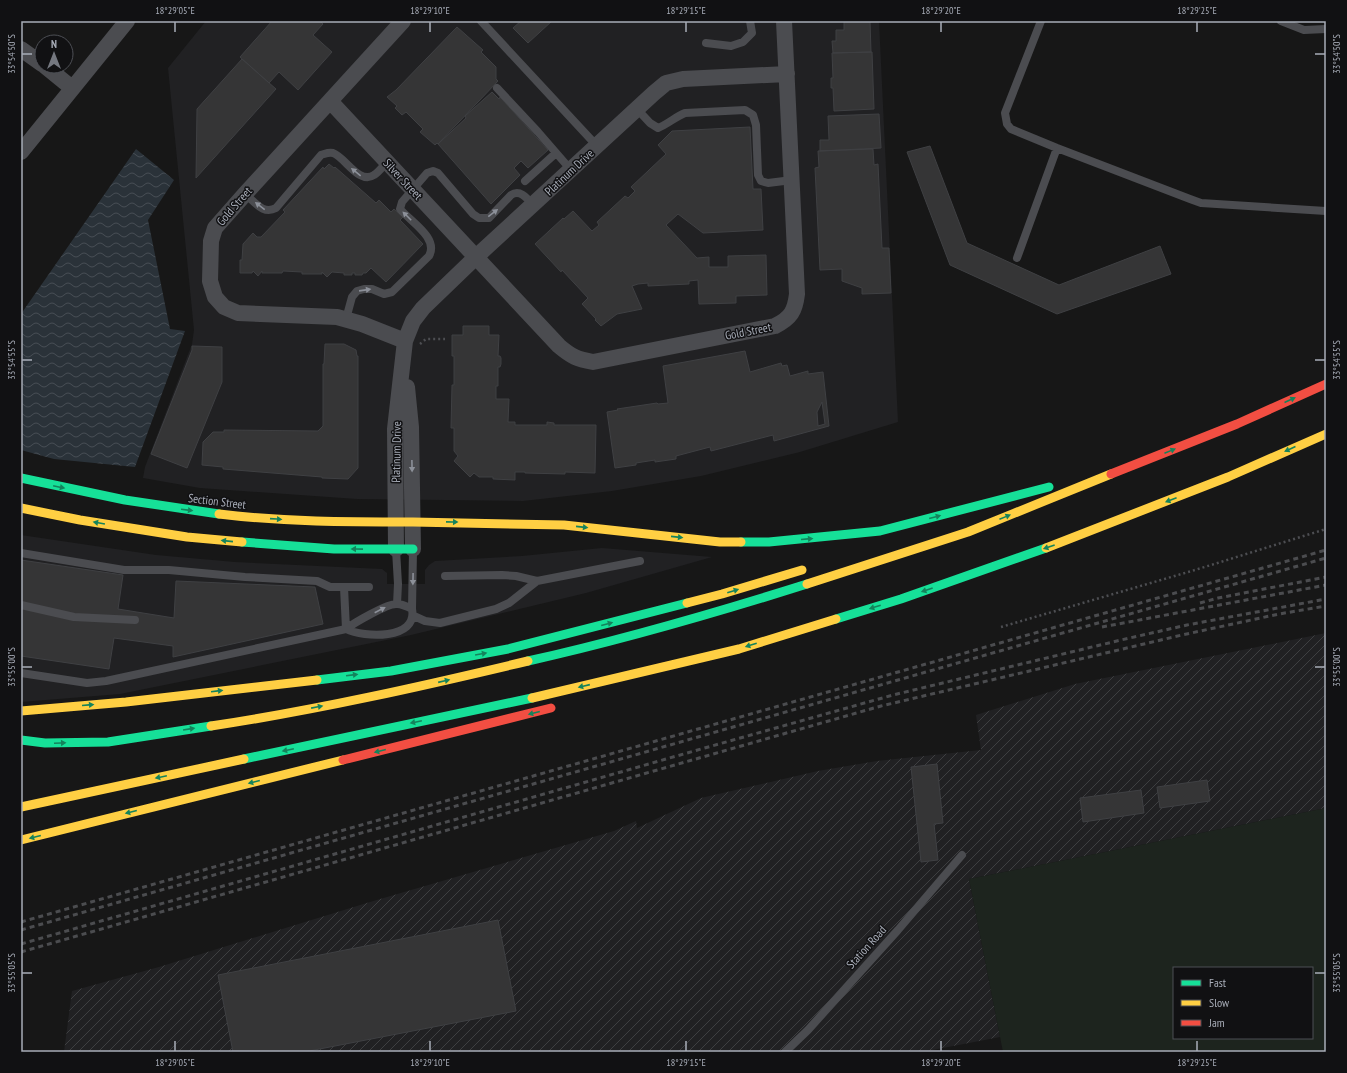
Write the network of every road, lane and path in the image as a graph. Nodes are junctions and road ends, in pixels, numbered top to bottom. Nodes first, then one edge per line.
1 (126, 21) edge
2 (403, 21) edge
3 (481, 21) edge
4 (750, 21) edge
5 (784, 21) edge
6 (1041, 21) edge
7 (1281, 21) edge
8 (1326, 29) edge
9 (706, 44) dead end
10 (21, 49) edge
11 (34, 58) edge
12 (55, 74) edge
13 (787, 74) junction
14 (72, 88) junction
15 (497, 88) dead end
16 (330, 101) junction
17 (637, 109) junction
18 (596, 146) junction
19 (1057, 148) junction
20 (21, 152) edge
21 (556, 153) junction
22 (387, 162) junction
23 (571, 170) junction
24 (792, 180) junction
25 (525, 181) dead end
26 (413, 190) junction
27 (244, 194) junction
28 (533, 205) junction
29 (1326, 211) edge
30 (477, 256) junction
31 (1017, 258) dead end
32 (346, 319) junction
33 (445, 339) dead end
34 (408, 348) junction
35 (1326, 384) edge
36 (1326, 434) edge
37 (1134, 465) junction
38 (21, 478) edge
39 (21, 508) edge
40 (396, 522) junction
41 (413, 522) junction
42 (1326, 529) edge
43 (968, 532) junction
44 (902, 543) dead end
45 (396, 549) junction
46 (413, 549) junction
47 (21, 553) edge
48 (640, 561) dead end
49 (812, 566) dead end
50 (444, 576) dead end
51 (537, 581) junction
52 (344, 587) junction
53 (370, 588) dead end
54 (397, 604) junction
55 (21, 605) edge
56 (413, 612) junction
57 (135, 620) dead end
58 (1001, 627) dead end
59 (346, 629) junction
60 (21, 673) edge
61 (635, 674) junction
62 (592, 693) dead end
63 (562, 705) dead end
64 (21, 711) edge
65 (21, 740) edge
66 (21, 807) edge
67 (100, 820) junction
68 (21, 840) edge
69 (43, 844) dead end
70 (962, 855) dead end
71 (785, 1052) edge

1 - 14 street
2 - 16 street, Gold Street
3 - 18 lane
4 - 9 lane
5 - 13 street, Gold Street
6 - 19 lane
7 - 8 lane
10 - 11 street
12 - 14 street
13 - 17 street, Platinum Drive
13 - 24 street, Gold Street
14 - 20 street
15 - 21 lane
16 - 22 street, Silver Street
16 - 27 street, Gold Street
17 - 18 street, Platinum Drive
17 - 24 lane
18 - 23 street, Platinum Drive
19 - 29 lane
19 - 31 lane
21 - 23 lane
21 - 25 lane
22 - 26 street, Silver Street
22 -> 27 lane
23 - 28 street, Platinum Drive
24 - 30 street, Gold Street
26 -> 28 lane
26 - 30 street, Silver Street
32 -> 26 lane
27 - 32 street, Gold Street
28 - 30 street, Platinum Drive
30 - 34 street, Platinum Drive
32 - 34 street, Gold Street
33 - 34 path
34 - 40 street, Platinum Drive
34 -> 41 street, Platinum Drive
37 -> 35 main road
36 -> 61 main road
41 -> 37 main road, Section Street
43 -> 37 main road
38 -> 40 main road, Section Street
45 -> 39 main road
40 - 41 main road, Section Street
40 - 45 street, Platinum Drive
41 - 46 street, Platinum Drive
42 - 58 path
43 - 44 main road
65 -> 43 main road
45 - 46 main road
45 - 54 lane
46 -> 56 lane
47 - 52 lane
48 - 51 lane
64 -> 49 main road
50 - 51 lane
51 - 56 lane
52 - 53 lane
52 - 59 lane
54 - 56 lane
59 -> 54 lane
55 - 57 lane
56 - 59 lane
59 - 60 lane
61 - 62 main road
61 -> 66 main road
63 -> 67 main road
67 -> 68 main road
67 - 69 main road
70 - 71 lane, Station Road

